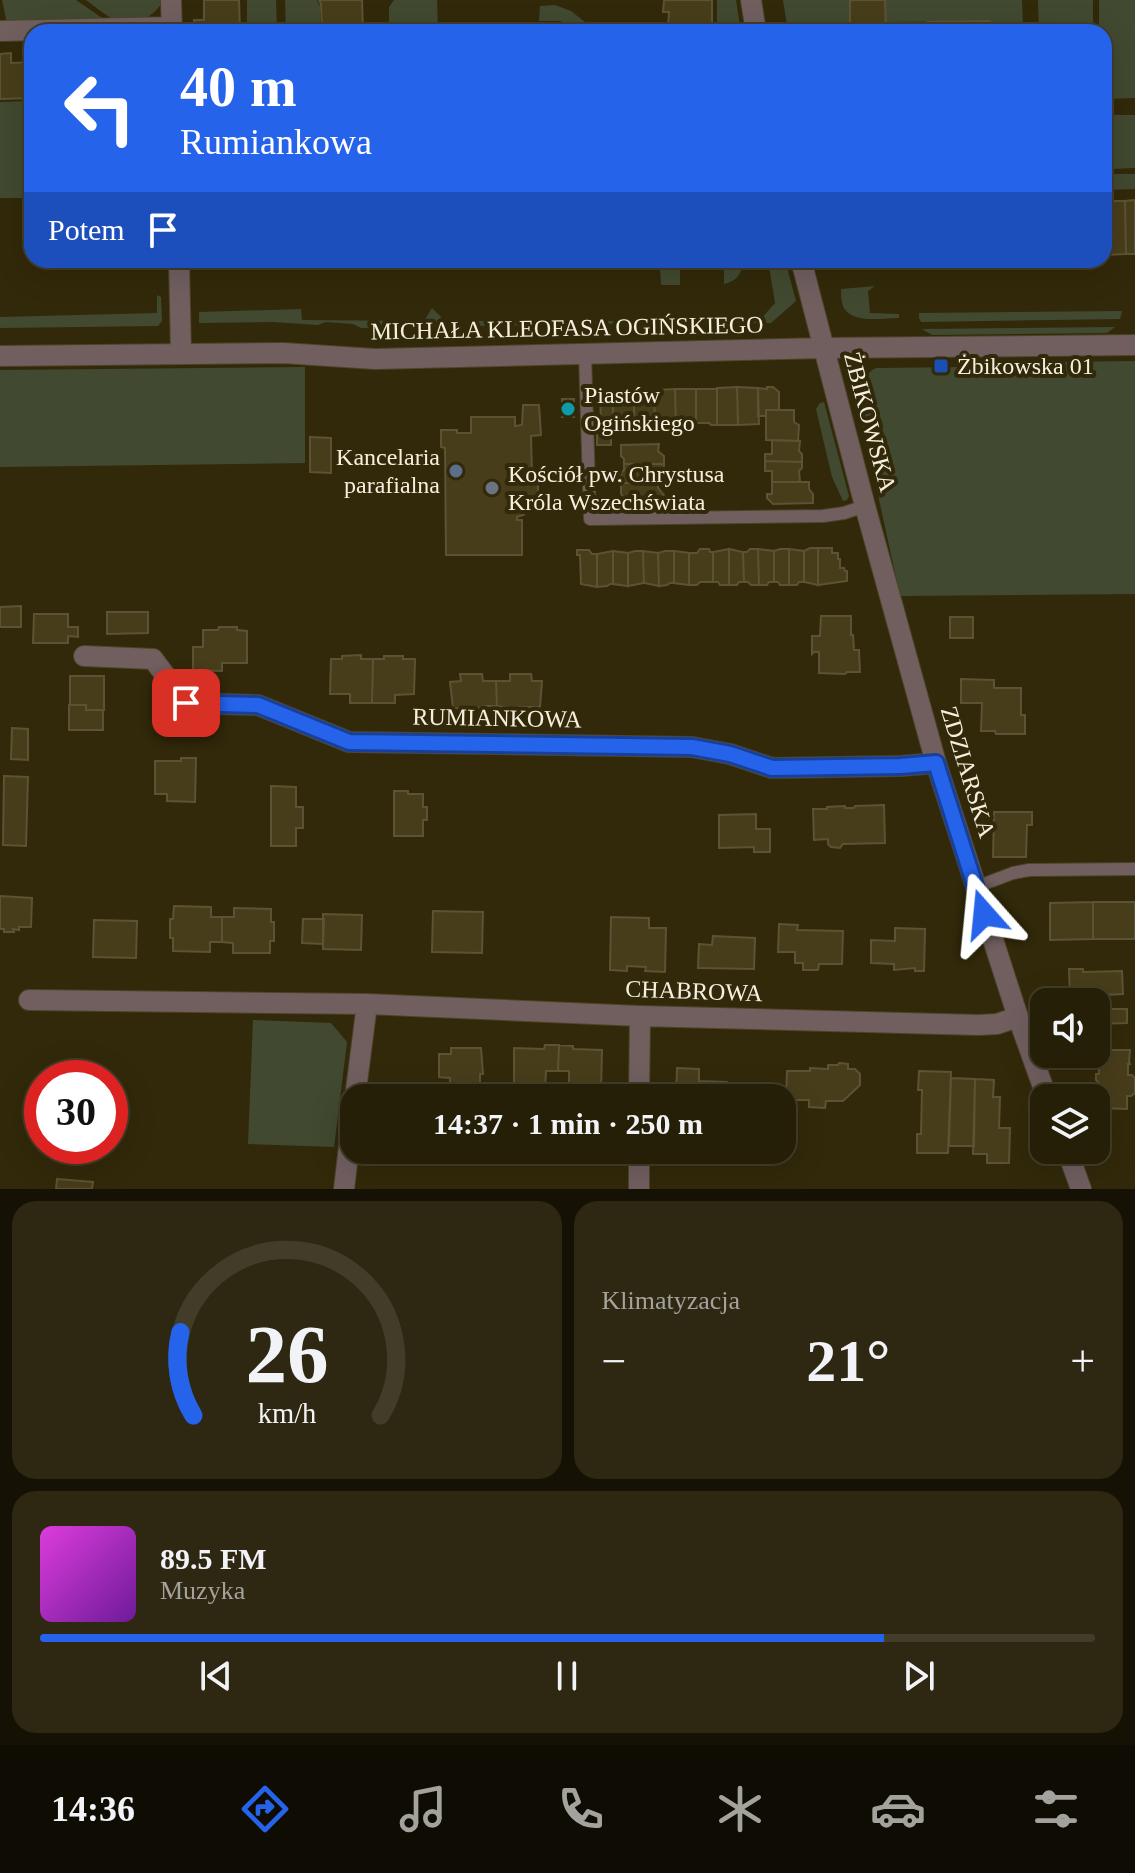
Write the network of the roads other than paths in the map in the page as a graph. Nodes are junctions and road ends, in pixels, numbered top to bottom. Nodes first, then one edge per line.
1 (171, 0) edge
2 (751, 0) edge
3 (172, 24) edge
4 (755, 24) edge
5 (0, 31) edge
6 (24, 31) edge
7 (179, 268) edge
8 (803, 268) edge
9 (1135, 345) edge
10 (824, 348) junction
11 (181, 354) junction
12 (585, 354) junction
13 (0, 356) edge
14 (865, 506) junction
15 (890, 596) joint
16 (84, 656) dead end
17 (936, 763) junction
18 (1135, 869) edge
19 (976, 887) junction
20 (29, 1000) dead end
21 (367, 1004) junction
22 (640, 1016) junction
23 (1018, 1017) junction
24 (357, 1084) edge
25 (639, 1084) edge
26 (1042, 1084) edge
27 (347, 1164) edge
28 (639, 1164) edge
29 (1072, 1164) edge
30 (344, 1189) edge
31 (639, 1189) edge
32 (1081, 1189) edge

1 - 3 street
2 - 4 street
5 - 6 street
7 - 11 street
8 - 10 street, ŻBIKOWSKA
9 - 10 street, MICHAŁA KLEOFASA OGIŃSKIEGO
10 - 12 street, MICHAŁA KLEOFASA OGIŃSKIEGO
10 - 14 street, ŻBIKOWSKA
11 - 12 street, MICHAŁA KLEOFASA OGIŃSKIEGO
11 - 13 street, MICHAŁA KLEOFASA OGIŃSKIEGO
12 - 14 lane
14 - 15 street, ŻBIKOWSKA
15 - 17 street, ZDZIARSKA
16 - 17 street, RUMIANKOWA
17 - 19 street, ZDZIARSKA
18 - 19 lane
19 - 23 street, ZDZIARSKA
20 - 21 street, CHABROWA
21 - 22 street, CHABROWA
21 - 24 street
22 - 23 street, CHABROWA
22 - 25 street
23 - 26 street, ZDZIARSKA
27 - 30 street
28 - 31 street
29 - 32 street

